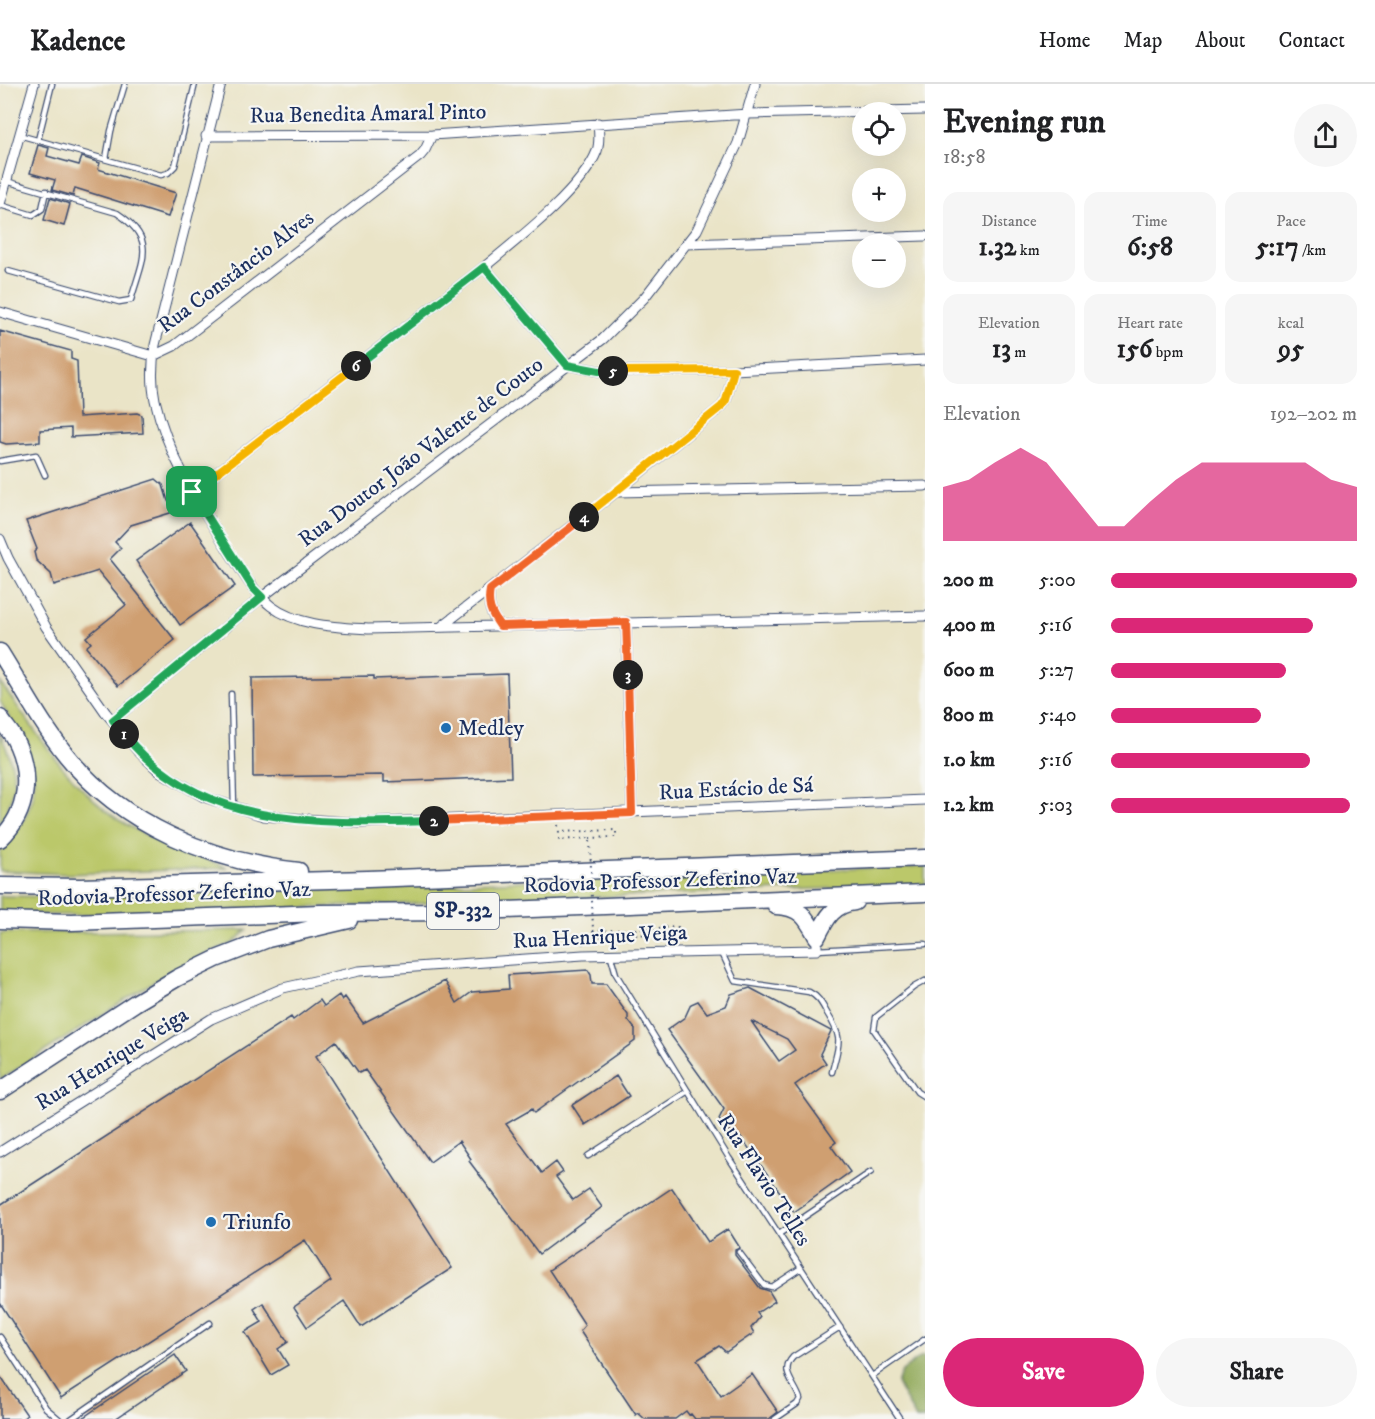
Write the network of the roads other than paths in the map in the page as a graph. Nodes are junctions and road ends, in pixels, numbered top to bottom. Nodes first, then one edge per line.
1 (34, 84) edge
2 (52, 84) edge
3 (125, 84) edge
4 (195, 84) edge
5 (221, 84) edge
6 (755, 84) edge
7 (925, 110) edge
8 (748, 114) junction
9 (598, 123) junction
10 (19, 135) junction
11 (432, 135) junction
12 (206, 136) junction
13 (38, 140) junction
14 (106, 159) junction
15 (6, 181) junction
16 (46, 191) junction
17 (0, 204) edge
18 (925, 236) edge
19 (686, 244) junction
20 (484, 267) junction
21 (8, 271) dead end
22 (0, 312) edge
23 (153, 356) junction
24 (925, 360) edge
25 (567, 365) junction
26 (734, 370) junction
27 (0, 461) edge
28 (45, 475) dead end
29 (925, 486) edge
30 (192, 492) junction
31 (616, 492) junction
32 (0, 539) edge
33 (490, 590) junction
34 (262, 597) junction
35 (925, 616) edge
36 (626, 622) junction
37 (442, 626) junction
38 (500, 626) junction
39 (0, 652) edge
40 (4, 673) dead end
41 (24, 692) junction
42 (231, 694) dead end
43 (0, 718) edge
44 (113, 720) junction
45 (925, 800) edge
46 (234, 807) junction
47 (632, 813) junction
48 (0, 839) edge
49 (925, 858) edge
50 (368, 879) junction
51 (0, 885) edge
52 (925, 894) edge
53 (705, 902) junction
54 (457, 912) junction
55 (0, 920) edge
56 (817, 944) junction
57 (925, 944) edge
58 (721, 951) junction
59 (610, 953) junction
60 (925, 981) edge
61 (832, 1072) dead end
62 (688, 1090) junction
63 (0, 1091) edge
64 (925, 1097) edge
65 (0, 1152) edge
66 (588, 1156) dead end
67 (871, 1172) dead end
68 (778, 1234) junction
69 (739, 1252) dead end
70 (801, 1268) junction
71 (210, 1323) dead end
72 (840, 1327) junction
73 (0, 1337) edge
74 (925, 1340) edge
75 (872, 1376) junction
76 (59, 1419) edge
77 (71, 1419) edge
78 (775, 1419) edge
79 (900, 1419) edge

1 - 10 street
2 - 13 lane
3 - 14 lane
4 - 14 lane
5 - 12 street
6 - 8 street, Rua Doutor João Valente de Couto
7 - 8 street, Rua Benedita Amaral Pinto
8 - 9 street, Rua Benedita Amaral Pinto
8 - 19 street, Rua Doutor João Valente de Couto
9 - 11 street, Rua Benedita Amaral Pinto
9 - 20 street
10 - 13 lane
10 - 15 street
11 - 12 street, Rua Benedita Amaral Pinto
11 - 23 street, Rua Constâncio Alves
12 - 23 street
13 - 14 lane
15 - 16 lane
15 - 17 street
16 - 17 lane
16 - 21 lane
18 - 19 street
19 - 25 street, Rua Doutor João Valente de Couto
20 - 25 street
20 - 30 street
22 - 23 street, Rua Constâncio Alves
23 - 30 street
24 - 26 street
25 - 26 street
25 - 34 street, Rua Doutor João Valente de Couto
26 - 31 street
27 - 28 lane
29 - 31 street
30 - 34 street
31 - 33 street
32 - 44 street, Rua Estácio de Sá
33 - 37 street
33 - 38 street
34 - 37 street
34 - 44 street, Rua Doutor João Valente de Couto
35 - 36 street
36 - 38 street
36 - 47 street
37 - 38 street
39 - 41 highway
40 - 41 lane
41 - 50 highway
42 - 46 lane
43 - 48 highway
44 - 46 street, Rua Estácio de Sá
45 - 47 street, Rua Estácio de Sá
46 - 47 street, Rua Estácio de Sá
49 - 50 highway, Rodovia Professor Zeferino Vaz / SP-332
50 - 51 highway, Rodovia Professor Zeferino Vaz / SP-332
52 - 53 highway, Rodovia Professor Zeferino Vaz / SP-332
52 - 56 highway
53 - 54 highway, Rodovia Professor Zeferino Vaz / SP-332
53 - 56 highway
54 - 55 highway, Rodovia Professor Zeferino Vaz / SP-332
54 - 63 highway
56 - 57 lane, Rua Henrique Veiga
56 - 58 street, Rua Henrique Veiga
58 - 59 street, Rua Henrique Veiga
58 - 61 lane
59 - 62 lane, Rua Flavio Telles
59 - 65 street, Rua Henrique Veiga
60 - 64 lane
62 - 66 lane
62 - 68 lane, Rua Flavio Telles
67 - 68 lane
68 - 70 lane, Rua Flavio Telles
69 - 70 lane
70 - 72 lane, Rua Flavio Telles
71 - 77 lane
72 - 75 lane, Rua Flavio Telles
72 - 78 lane
73 - 76 lane
74 - 75 lane
75 - 79 lane, Rua Flavio Telles

